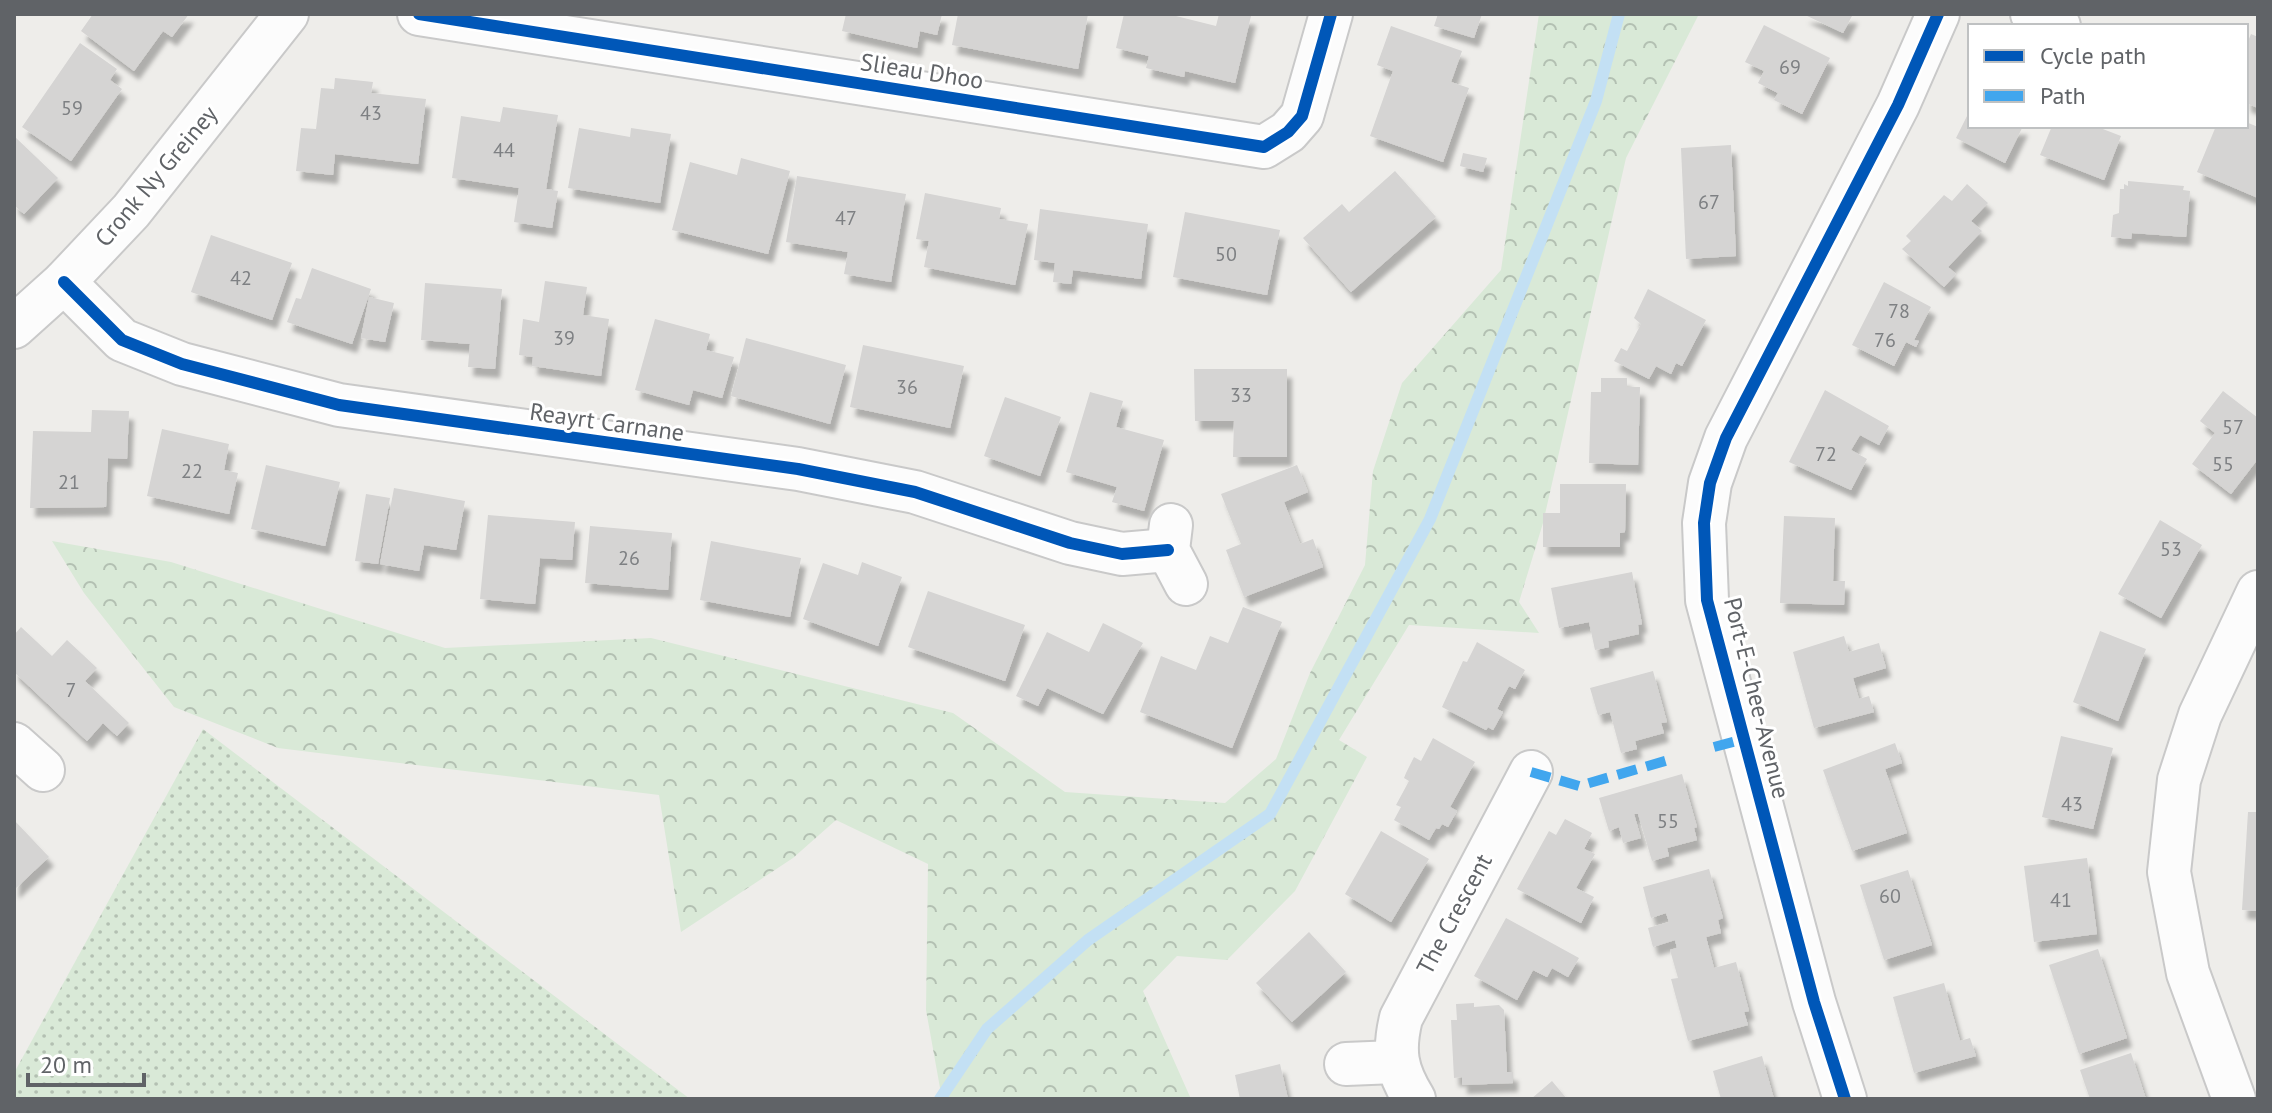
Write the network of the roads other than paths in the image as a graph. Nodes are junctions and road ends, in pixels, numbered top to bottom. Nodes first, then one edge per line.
1 (287, 14) edge
2 (419, 14) edge
3 (1331, 14) edge
4 (1938, 14) edge
5 (2032, 14) edge
6 (2054, 24) edge
7 (64, 282) junction
8 (14, 327) edge
9 (1175, 553) dead end
10 (2258, 592) edge
11 (1531, 772) dead end
12 (1395, 1062) junction
13 (1346, 1064) dead end
14 (1414, 1099) edge
15 (1845, 1099) edge
16 (2234, 1099) edge

1 - 7 street, Cronk Ny Greiney
2 - 3 street, Slieau Dhoo
4 - 15 street, Port-E-Chee-Avenue
5 - 6 street
7 - 8 street, Cronk Ny Greiney
7 - 9 street, Reayrt Carnane
10 - 16 street
11 - 12 street, The Crescent
12 - 13 street
12 - 14 street

